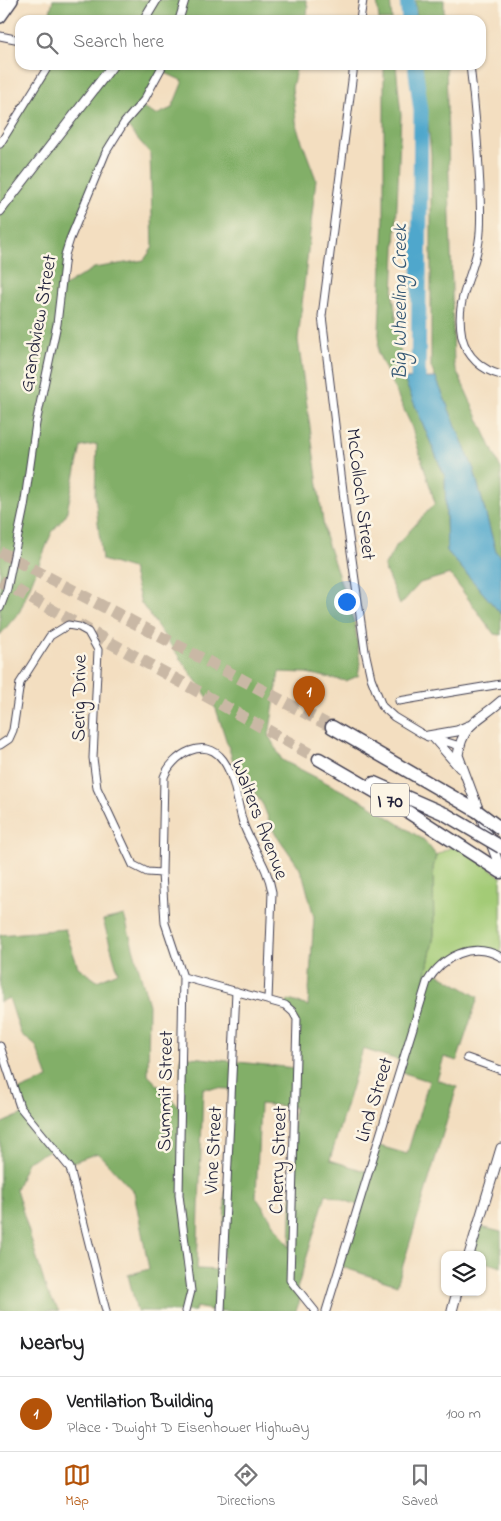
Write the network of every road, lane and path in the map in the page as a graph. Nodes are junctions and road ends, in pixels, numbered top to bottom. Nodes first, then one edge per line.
1 (3, 0) edge
2 (12, 0) edge
3 (156, 0) edge
4 (185, 0) edge
5 (363, 0) edge
6 (0, 5) edge
7 (147, 15) edge
8 (180, 15) edge
9 (361, 15) edge
10 (0, 17) edge
11 (0, 36) edge
12 (15, 39) edge
13 (46, 70) edge
14 (109, 70) edge
15 (160, 70) edge
16 (353, 70) edge
17 (471, 70) edge
18 (0, 144) edge
19 (0, 211) edge
20 (501, 375) edge
21 (0, 608) edge
22 (501, 684) edge
23 (399, 701) dead end
24 (500, 705) edge
25 (468, 726) junction
26 (332, 727) tunnel mouth
27 (431, 737) junction
28 (0, 745) edge
29 (460, 746) junction
30 (463, 772) junction
31 (477, 811) junction
32 (501, 825) edge
33 (501, 829) edge
34 (501, 847) edge
35 (501, 871) edge
36 (162, 873) junction
37 (501, 957) edge
38 (183, 977) junction
39 (236, 991) junction
40 (268, 1000) junction
41 (0, 1046) edge
42 (466, 1058) dead end
43 (501, 1070) edge
44 (501, 1148) edge
45 (470, 1251) edge
46 (456, 1296) edge
47 (106, 1311) edge
48 (186, 1311) edge
49 (221, 1311) edge
50 (315, 1311) edge
51 (326, 1311) edge
52 (452, 1311) edge

1 - 6 street
2 - 10 main road
3 - 7 street
4 - 8 street
5 - 9 street
11 - 12 street
13 - 18 street
14 - 19 street
15 - 21 street, Grandview Street
16 - 27 street, McColloch Street
17 - 20 street
22 - 23 street
24 - 25 street
25 - 27 street
25 - 29 street
26 - 31 highway, I 70
27 - 29 street, McColloch Street
27 - 30 street
28 - 36 street, Serig Drive
29 - 30 street
30 - 35 street
31 - 32 highway, I 70, bridge
31 - 33 highway, bridge
34 - 35 highway, I 70, bridge
36 - 38 street, Summit Street
36 - 40 street, Walters Avenue
37 - 51 street, Lind Street
38 - 39 street
38 - 48 street, Summit Street
39 - 40 street
39 - 49 street, Vine Street
40 - 50 street, Cherry Street
41 - 47 street
42 - 43 street
44 - 45 street
46 - 52 street

